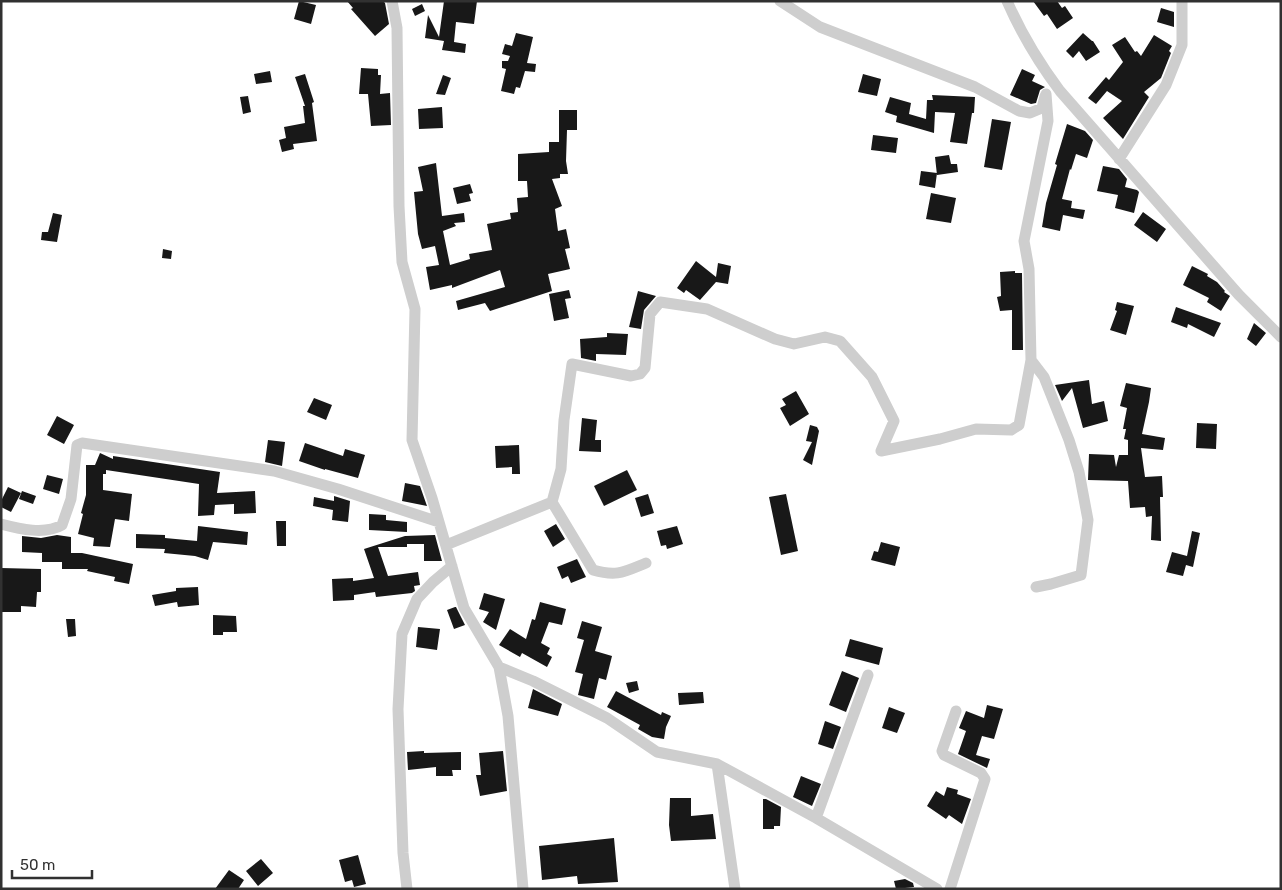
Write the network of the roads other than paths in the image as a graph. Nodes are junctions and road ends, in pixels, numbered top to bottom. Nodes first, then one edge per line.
1 (392, 1) edge
2 (780, 1) edge
3 (1007, 1) edge
4 (1182, 1) edge
5 (1046, 72) junction
6 (1046, 94) junction
7 (1119, 159) junction
8 (1281, 337) edge
9 (1031, 360) junction
10 (552, 502) junction
11 (439, 522) junction
12 (1, 524) edge
13 (446, 545) junction
14 (646, 563) dead end
15 (452, 566) junction
16 (1036, 587) dead end
17 (499, 667) junction
18 (868, 675) dead end
19 (956, 711) dead end
20 (717, 764) junction
21 (816, 818) junction
22 (407, 889) edge
23 (523, 889) edge
24 (735, 889) edge
25 (937, 889) edge
26 (950, 889) edge

1 - 11 street
2 - 6 street
3 - 5 street
4 - 7 street
5 - 6 street
5 - 7 street
6 - 9 street
7 - 8 street
9 - 10 street
9 - 16 street
10 - 13 street
10 - 14 street
11 - 12 street
11 - 13 street
13 - 15 street
15 - 17 street
15 - 22 street
17 - 20 street
17 - 23 street
18 - 21 street
19 - 26 street
20 - 21 street
20 - 24 street
21 - 25 street

